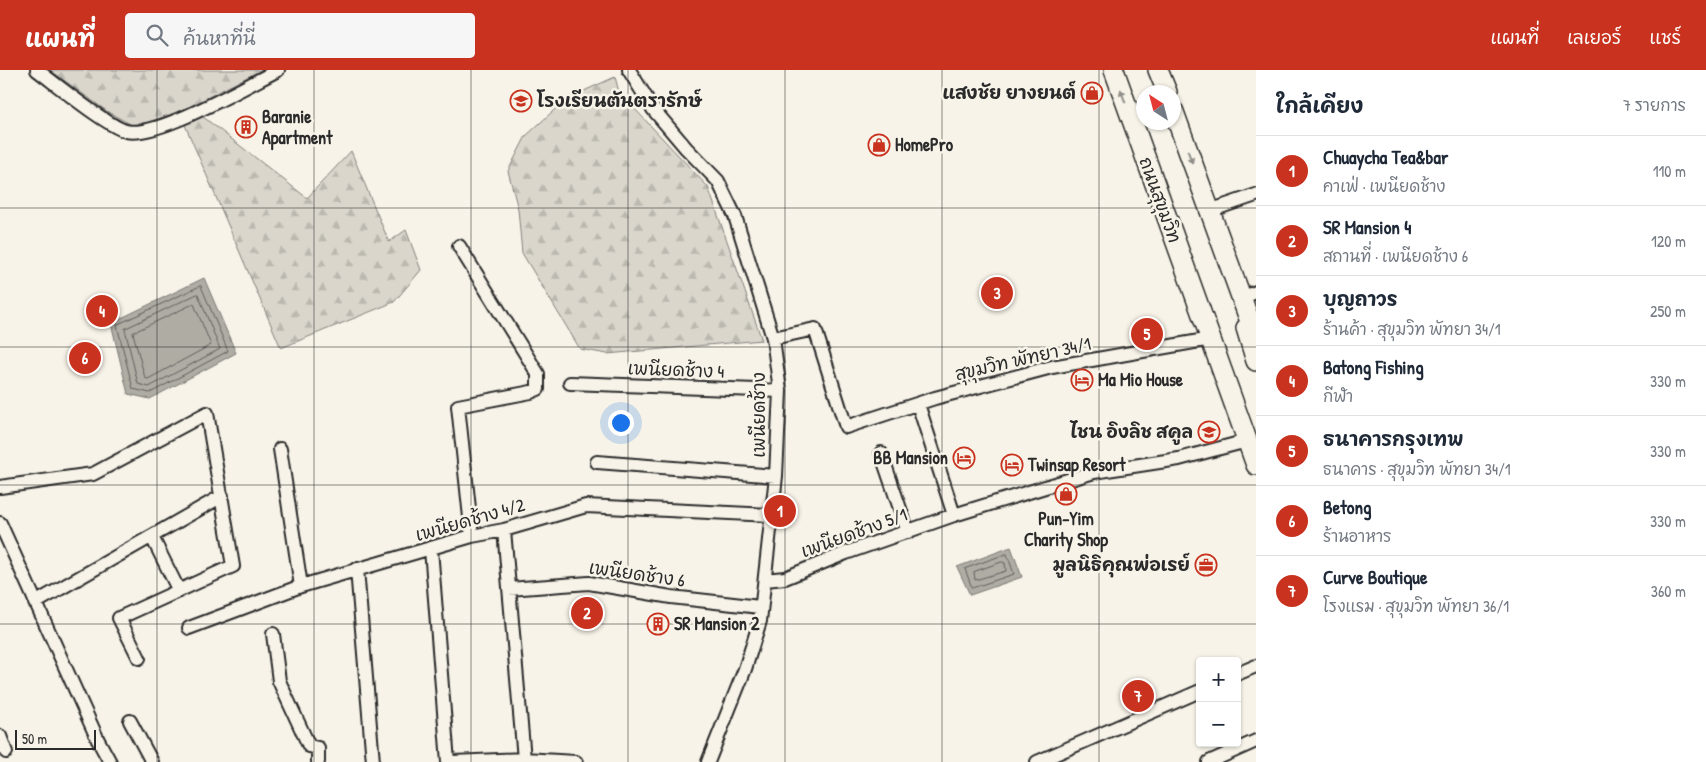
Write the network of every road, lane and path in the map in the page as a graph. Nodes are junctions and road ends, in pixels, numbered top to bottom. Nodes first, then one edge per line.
1 (37, 70) edge
2 (278, 70) edge
3 (629, 70) edge
4 (1114, 70) edge
5 (1158, 70) edge
6 (1164, 85) edge
7 (1181, 130) edge
8 (1256, 194) edge
9 (1256, 200) edge
10 (1211, 214) junction
11 (458, 246) dead end
12 (1227, 259) junction
13 (1188, 273) junction
14 (1249, 295) edge
15 (773, 338) junction
16 (1256, 338) edge
17 (1211, 339) junction
18 (1256, 361) edge
19 (570, 383) dead end
20 (780, 391) junction
21 (918, 404) junction
22 (1252, 438) edge
23 (280, 449) dead end
24 (881, 453) dead end
25 (597, 462) dead end
26 (1256, 465) edge
27 (776, 476) junction
28 (0, 487) edge
29 (222, 496) junction
30 (771, 515) junction
31 (954, 515) junction
32 (0, 523) edge
33 (504, 530) junction
34 (908, 532) junction
35 (152, 536) junction
36 (472, 536) junction
37 (431, 549) junction
38 (357, 570) junction
39 (765, 580) junction
40 (301, 586) junction
41 (509, 589) junction
42 (179, 591) junction
43 (35, 602) junction
44 (760, 607) junction
45 (189, 628) dead end
46 (273, 634) dead end
47 (138, 658) dead end
48 (1256, 666) edge
49 (1241, 672) edge
50 (1196, 692) edge
51 (130, 722) dead end
52 (0, 736) edge
53 (1256, 741) edge
54 (6, 752) dead end
55 (524, 759) junction
56 (110, 762) edge
57 (152, 762) edge
58 (318, 762) edge
59 (373, 762) edge
60 (448, 762) edge
61 (453, 762) edge
62 (470, 762) edge
63 (576, 762) edge
64 (708, 762) edge
65 (1037, 762) edge
66 (1209, 762) edge

1 - 2 street
3 - 15 street, เพนียดช้าง
13 -> 4 highway, ถนนสุขุมวิท
5 - 6 highway
7 -> 10 highway
8 - 10 street
9 - 10 street
10 - 12 highway
11 - 36 street
12 - 14 highway
12 - 18 highway
13 - 17 highway, ถนนสุขุมวิท
13 - 22 highway, ถนนสุขุมวิท
14 - 16 highway
15 - 20 street, เพนียดช้าง
15 - 21 street, สุขุมวิท พัทยา 34/1
17 - 21 street, สุขุมวิท พัทยา 34/1
17 - 22 highway, ถนนสุขุมวิท
19 - 20 street, เพนียดช้าง 4
20 - 27 street, เพนียดช้าง
21 - 31 street
22 - 26 highway, ถนนสุขุมวิท
22 - 31 street, เพนียดช้าง 5/1
23 - 40 street
24 - 34 street
25 - 27 street
27 - 30 street, เพนียดช้าง
28 - 29 street
29 - 35 street
29 - 42 street
30 - 33 street, เพนียดช้าง 4/2
30 - 39 street, เพนียดช้าง
31 - 34 street, เพนียดช้าง 5/1
32 - 43 street
33 - 36 street, เพนียดช้าง 4/2
33 - 41 street
34 - 39 street, เพนียดช้าง 5/1
35 - 42 street
35 - 43 street
36 - 37 street, เพนียดช้าง 4/2
37 - 38 street, เพนียดช้าง 4/2
37 - 60 street
38 - 40 street, เพนียดช้าง 4/2
38 - 59 street
39 - 44 street, เพนียดช้าง
40 - 45 street, เพนียดช้าง 4/2
41 - 44 street, เพนียดช้าง 6
41 - 55 street
42 - 47 street
43 - 56 street
44 - 64 street, เพนียดช้าง
46 - 58 street
48 - 49 street
50 - 65 street
51 - 57 street
52 - 54 street
53 - 66 street
55 - 62 street
55 - 63 street
61 - 62 street

